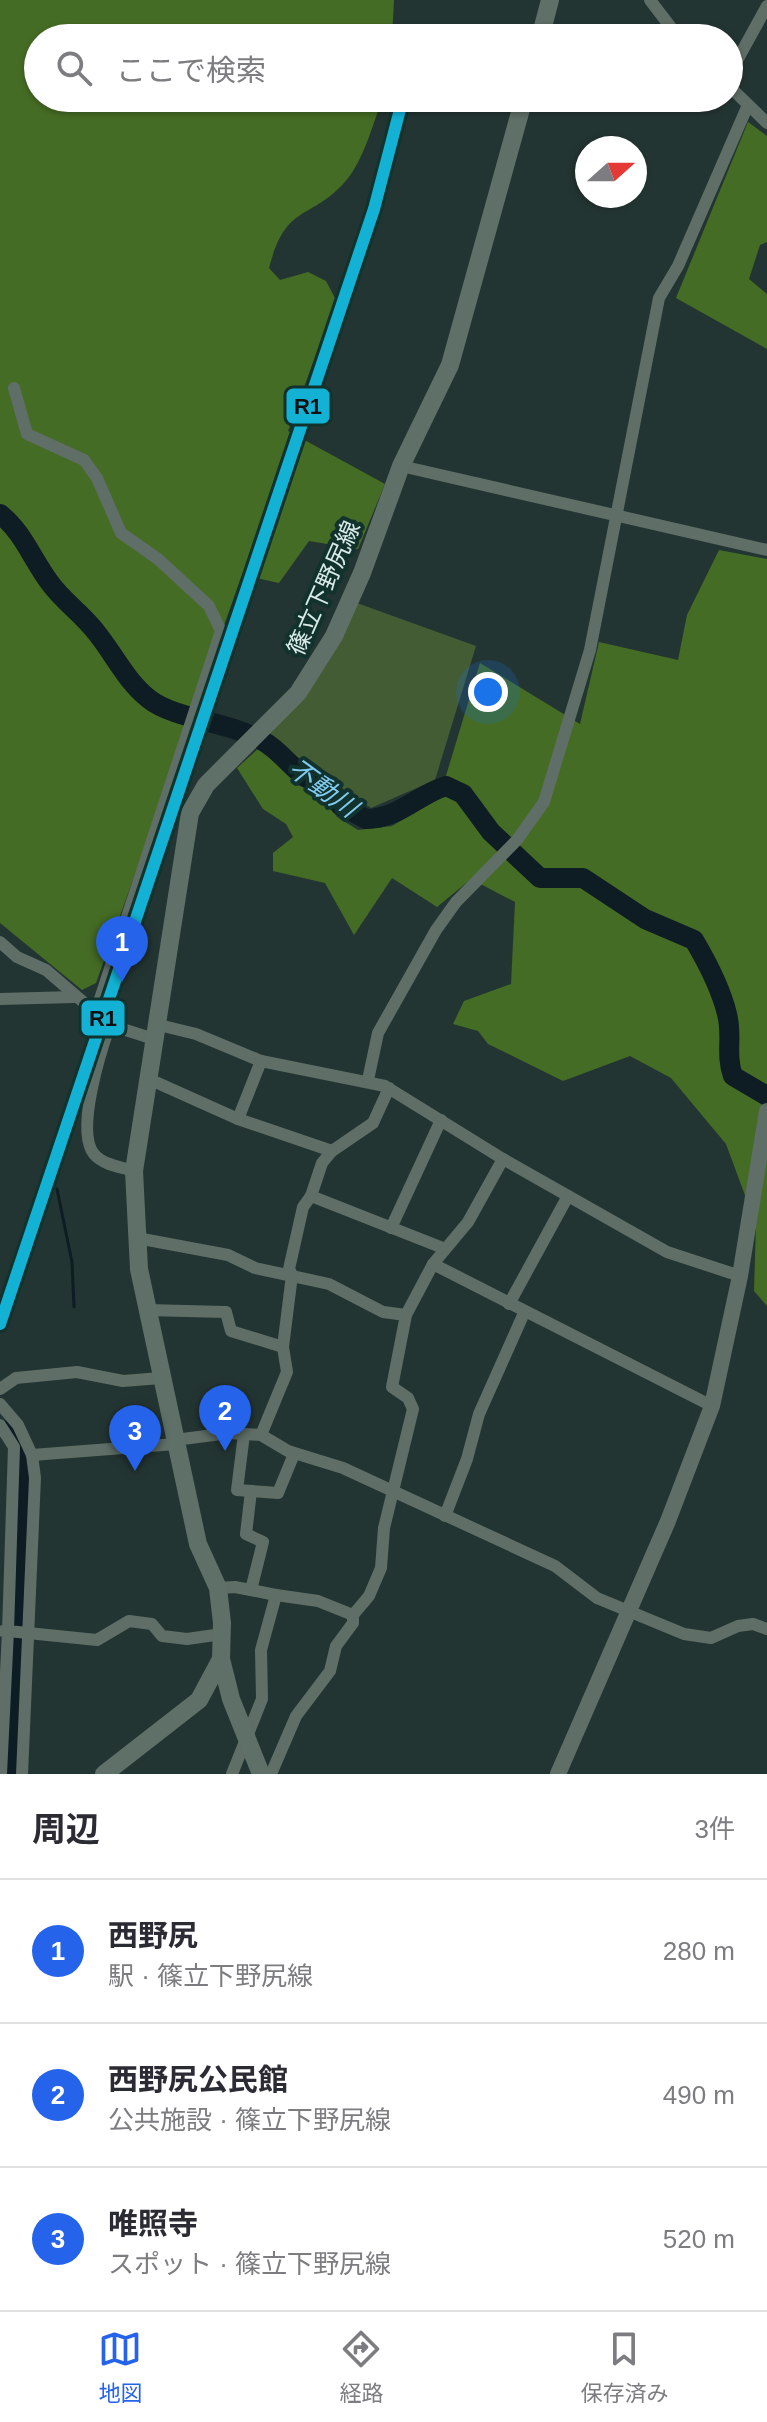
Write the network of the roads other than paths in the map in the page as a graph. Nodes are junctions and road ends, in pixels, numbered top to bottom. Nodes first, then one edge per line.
1 (550, 0) edge
2 (650, 0) edge
3 (767, 6) edge
4 (544, 24) edge
5 (668, 24) edge
6 (743, 50) edge
7 (743, 100) edge
8 (748, 105) junction
9 (520, 112) edge
10 (767, 123) edge
11 (14, 388) dead end
12 (401, 466) junction
13 (619, 514) junction
14 (767, 550) edge
15 (0, 942) edge
16 (74, 997) junction
17 (0, 999) edge
18 (95, 1014) junction
19 (110, 1025) junction
20 (158, 1033) junction
21 (261, 1061) junction
22 (151, 1080) junction
23 (368, 1080) junction
24 (389, 1088) junction
25 (767, 1111) edge
26 (238, 1119) junction
27 (441, 1120) junction
28 (332, 1151) junction
29 (503, 1159) junction
30 (134, 1171) junction
31 (311, 1196) junction
32 (568, 1196) junction
33 (391, 1228) junction
34 (137, 1238) junction
35 (443, 1248) junction
36 (433, 1264) junction
37 (292, 1275) junction
38 (740, 1276) junction
39 (509, 1304) junction
40 (146, 1310) junction
41 (524, 1313) junction
42 (406, 1315) junction
43 (283, 1347) junction
44 (161, 1378) junction
45 (0, 1389) edge
46 (0, 1404) edge
47 (712, 1406) junction
48 (0, 1425) edge
49 (244, 1434) junction
50 (261, 1435) junction
51 (176, 1442) junction
52 (294, 1454) junction
53 (32, 1455) junction
54 (251, 1491) junction
55 (393, 1491) junction
56 (445, 1516) junction
57 (218, 1588) junction
58 (251, 1590) junction
59 (276, 1595) junction
60 (627, 1612) junction
61 (353, 1615) junction
62 (767, 1629) edge
63 (14, 1632) edge
64 (222, 1634) junction
65 (221, 1659) junction
66 (231, 1699) junction
67 (199, 1700) junction
68 (1, 1702) edge
69 (245, 1739) junction
70 (1, 1774) edge
71 (22, 1774) edge
72 (104, 1774) edge
73 (232, 1774) edge
74 (261, 1774) edge
75 (271, 1774) edge
76 (558, 1774) edge

1 - 4 main road
2 - 5 street
3 - 6 street
7 - 8 street
8 - 10 street
8 - 13 street
9 - 12 main road, 篠立下野尻線
11 - 18 street
12 - 13 street
12 - 20 main road, 篠立下野尻線
13 - 14 street
13 - 23 street
15 - 16 street
16 - 17 street
16 - 18 street
18 - 19 street
19 - 20 street
19 - 30 street
20 - 21 street
20 - 22 main road, 篠立下野尻線
21 - 23 street
21 - 26 street
22 - 26 street
22 - 30 main road, 篠立下野尻線
23 - 24 street
24 - 27 street
24 - 28 street
25 - 38 street
26 - 28 street
27 - 29 street
27 - 33 street
28 - 31 street
29 - 32 street
29 - 35 street
30 - 34 main road, 篠立下野尻線
31 - 33 street
31 - 37 street
32 - 38 street
32 - 39 street
33 - 35 street
34 - 37 street
34 - 40 main road, 篠立下野尻線
35 - 36 street
36 - 39 street
36 - 42 street
37 - 42 street
37 - 43 street
38 - 47 street
39 - 41 street
40 - 43 street
40 - 44 main road, 篠立下野尻線
41 - 47 street
41 - 56 street
42 - 55 street
43 - 50 street
44 - 45 street
44 - 51 main road, 篠立下野尻線
46 - 53 street
47 - 60 street
48 - 63 street
49 - 50 street
49 - 51 street
49 - 54 street
50 - 52 street
51 - 53 street
51 - 57 main road, 篠立下野尻線
52 - 54 street
52 - 55 street
53 - 63 street
54 - 58 street
55 - 56 street
55 - 61 street
56 - 60 street
57 - 58 street
57 - 64 main road, 篠立下野尻線
58 - 59 street
59 - 61 street
59 - 69 street
60 - 62 street
60 - 76 street
61 - 75 street
63 - 64 street
63 - 68 street
63 - 71 street
64 - 65 main road, 篠立下野尻線
65 - 66 main road, 篠立下野尻線
65 - 67 main road
66 - 67 main road
66 - 69 main road, 篠立下野尻線
67 - 72 main road
68 - 70 street
69 - 73 street
69 - 74 main road, 篠立下野尻線

